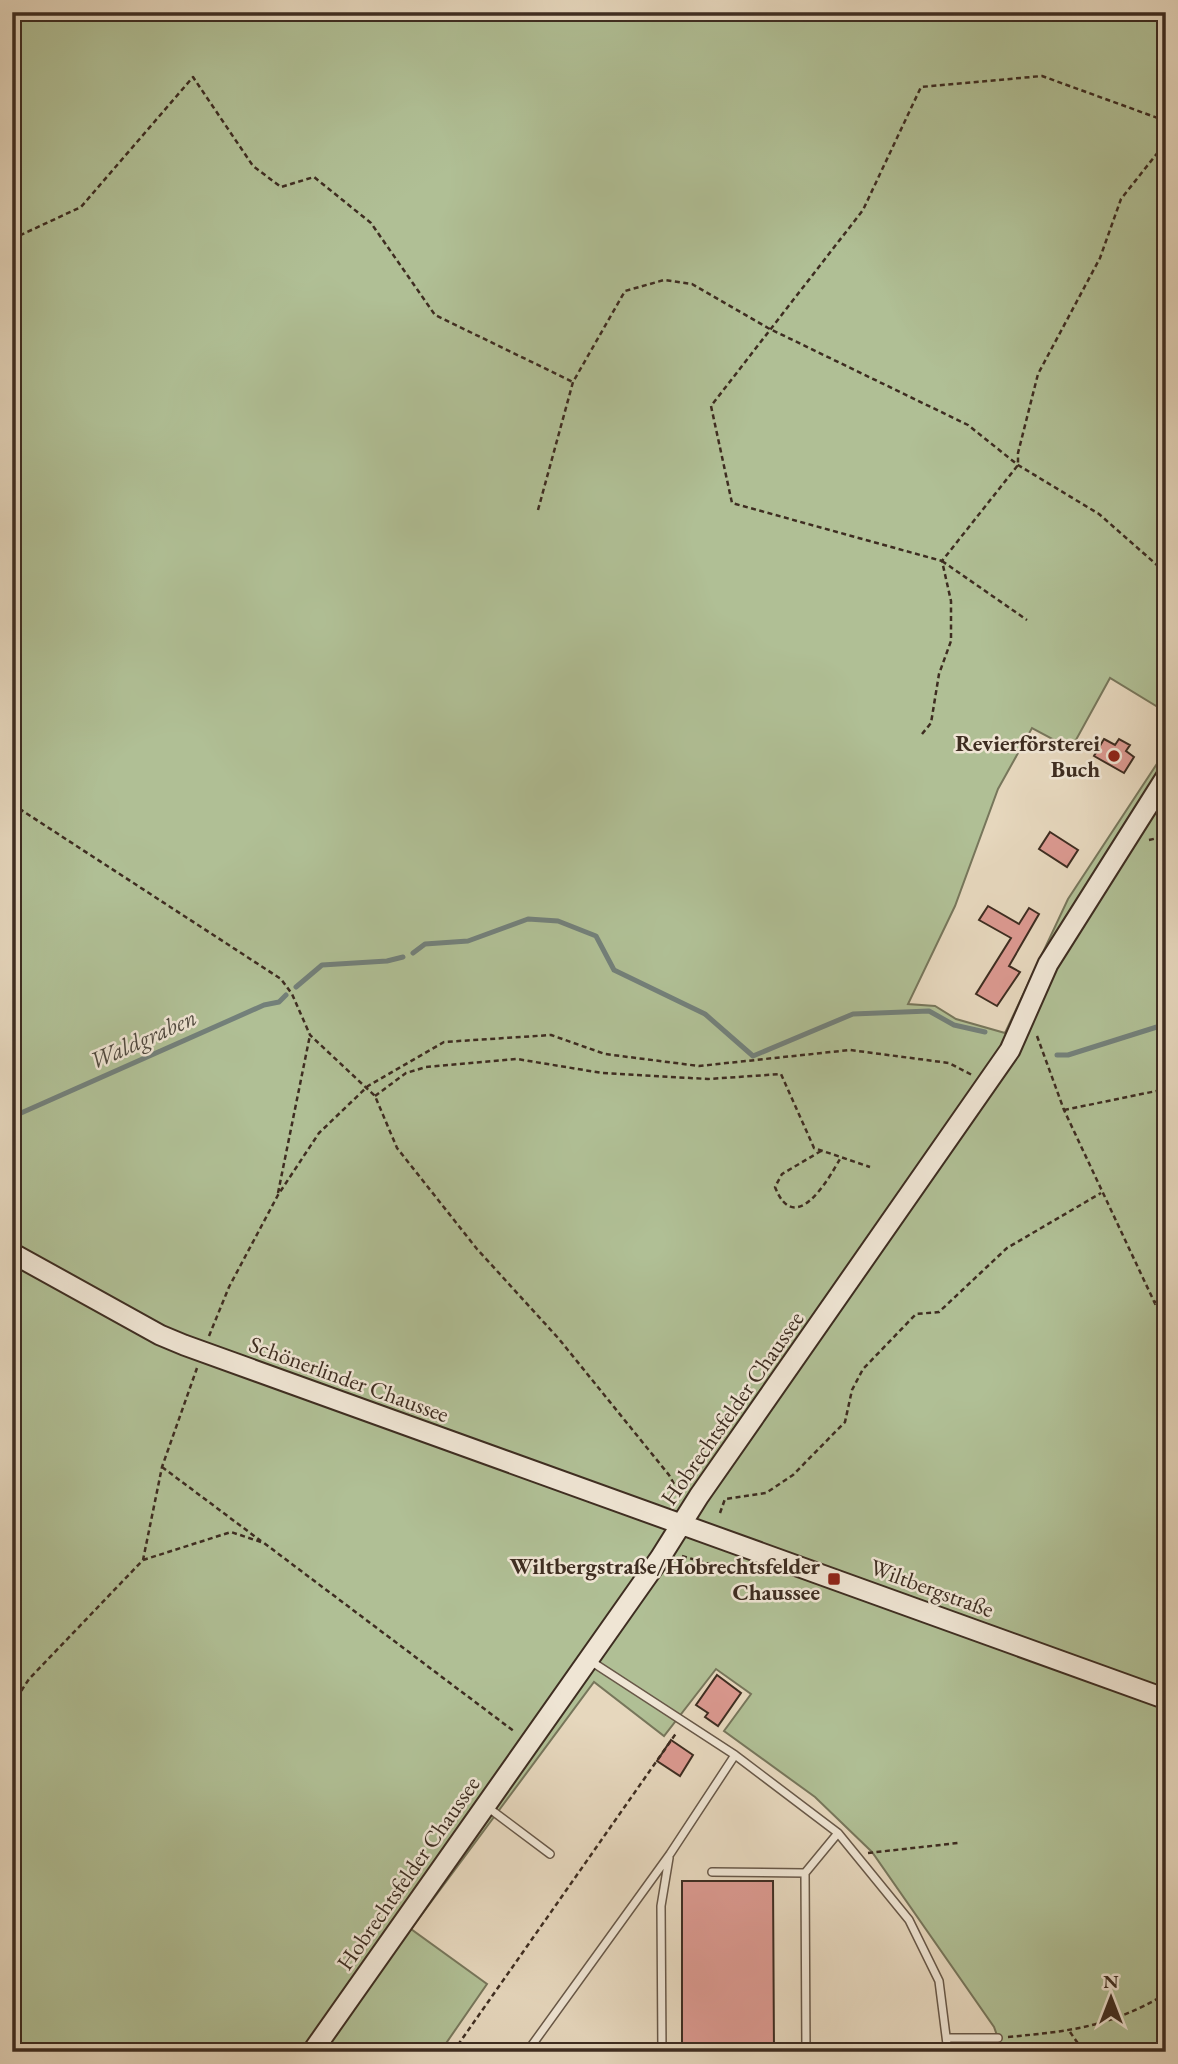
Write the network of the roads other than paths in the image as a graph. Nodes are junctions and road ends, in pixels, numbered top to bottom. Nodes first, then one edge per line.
1 (1166, 777) edge
2 (12, 1253) edge
3 (681, 1525) junction
4 (589, 1660) junction
5 (1166, 1699) edge
6 (735, 1755) junction
7 (485, 1806) junction
8 (838, 1833) junction
9 (550, 1854) dead end
10 (670, 1854) junction
11 (712, 1872) dead end
12 (805, 1873) junction
13 (948, 2038) junction
14 (998, 2038) road end
15 (528, 2051) edge
16 (312, 2052) edge
17 (662, 2052) edge
18 (806, 2052) edge
19 (948, 2052) edge

1 - 3 main road, Hobrechtsfelder Chaussee
2 - 3 main road, Schönerlinder Chaussee
3 - 4 main road, Hobrechtsfelder Chaussee
3 - 5 main road, Wiltbergstraße
4 - 6 lane
4 - 7 main road, Hobrechtsfelder Chaussee
6 - 8 lane
6 - 10 lane
7 - 9 lane
7 - 16 main road, Hobrechtsfelder Chaussee
8 - 12 lane
8 - 13 lane
10 - 15 lane
10 - 17 lane
11 - 12 lane
12 - 18 lane
13 - 14 lane
13 - 19 lane

